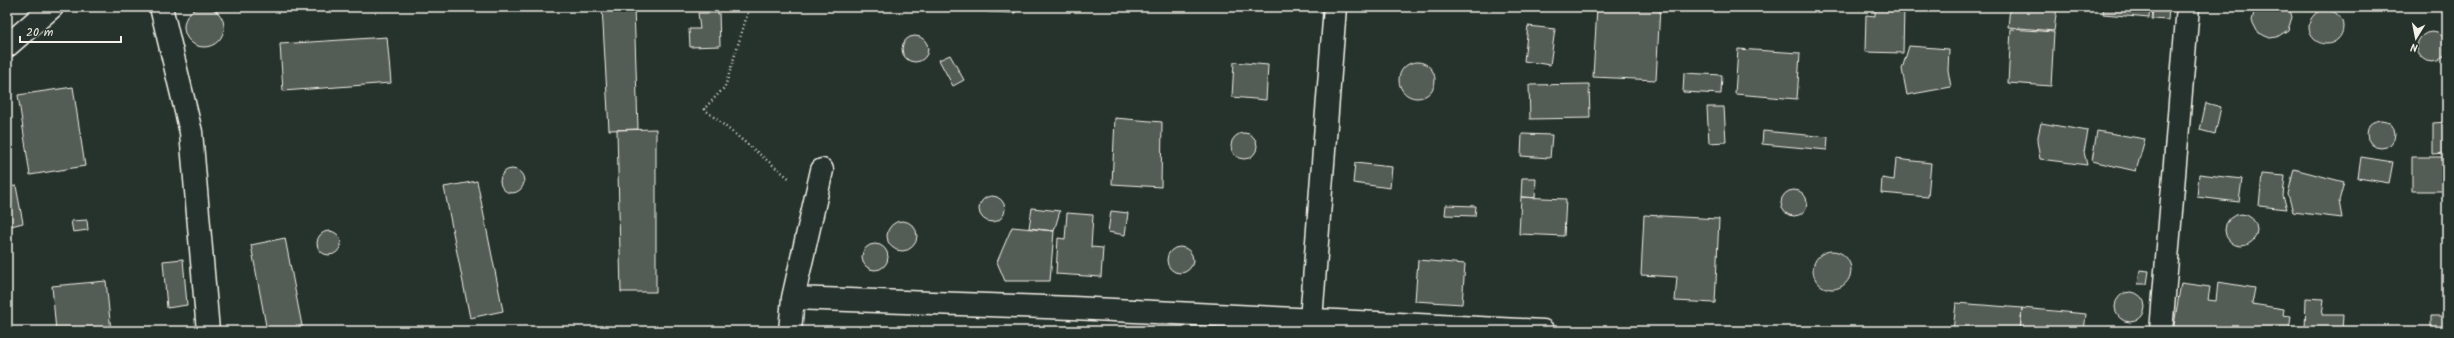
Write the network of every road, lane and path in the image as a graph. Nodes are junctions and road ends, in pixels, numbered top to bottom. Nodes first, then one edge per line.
1 (52, 7) edge
2 (161, 7) edge
3 (1335, 7) edge
4 (2188, 7) edge
5 (749, 9) dead end
6 (7, 46) edge
7 (822, 170) dead end
8 (816, 201) junction
9 (793, 298) junction
10 (1311, 320) junction
11 (208, 331) edge
12 (790, 331) edge
13 (1544, 331) edge
14 (2161, 331) edge

1 - 6 street
2 - 11 street
3 - 10 street
4 - 14 street
5 - 8 path
7 - 8 street
8 - 9 street
9 - 10 street
9 - 12 street
10 - 13 street

